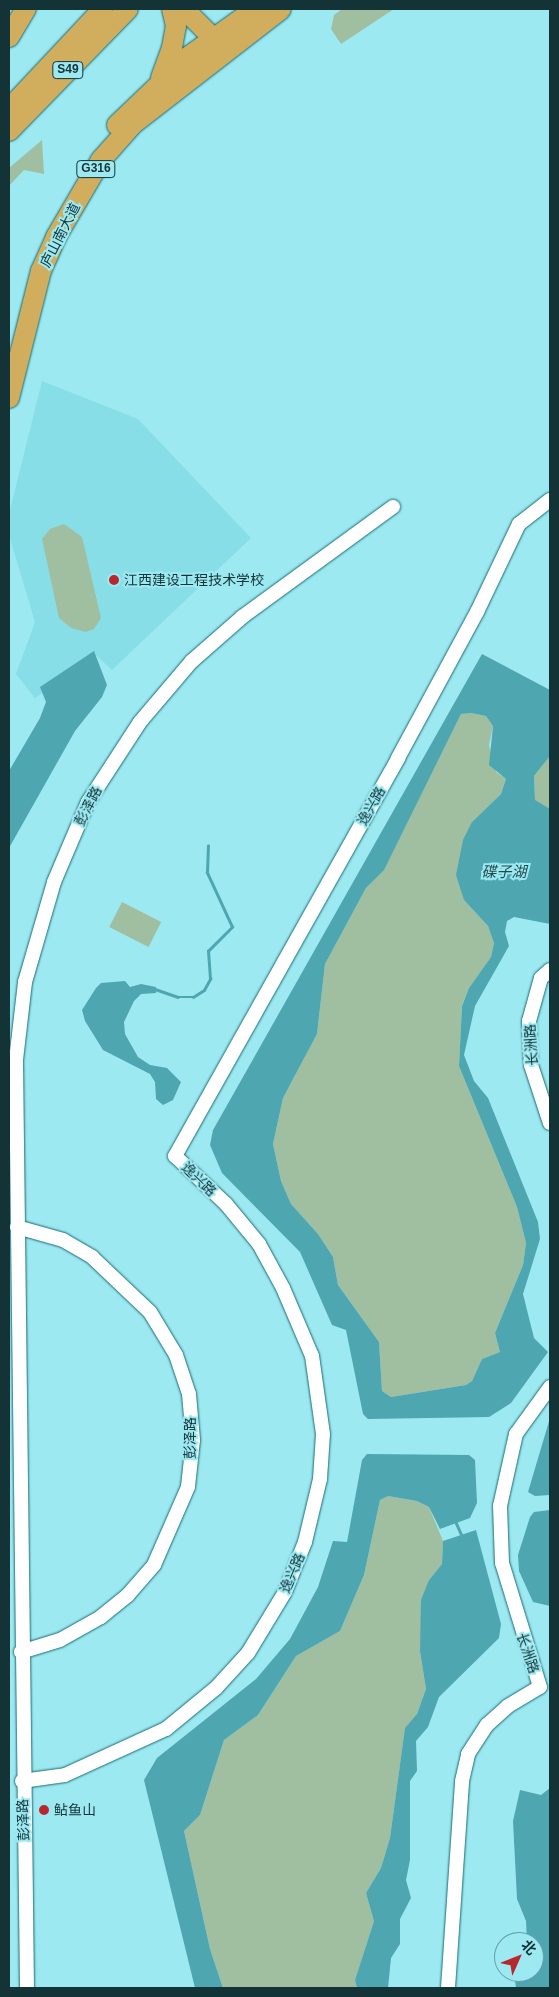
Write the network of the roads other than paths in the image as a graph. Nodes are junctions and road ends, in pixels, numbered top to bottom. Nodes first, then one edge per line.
1 (26, 9) edge
2 (103, 9) edge
3 (128, 9) edge
4 (172, 9) edge
5 (184, 9) edge
6 (199, 9) edge
7 (231, 9) edge
8 (255, 9) edge
9 (281, 9) edge
10 (9, 37) edge
11 (223, 38) junction
12 (158, 84) junction
13 (9, 109) edge
14 (9, 131) edge
15 (9, 355) edge
16 (9, 398) edge
17 (550, 500) edge
18 (393, 507) dead end
19 (550, 970) edge
20 (550, 1123) edge
21 (17, 1227) junction
22 (550, 1388) edge
23 (21, 1652) junction
24 (22, 1781) junction
25 (27, 1988) edge
26 (448, 1988) edge

1 - 10 highway
2 - 13 highway, S49
3 - 14 highway, S49
4 - 12 highway
5 - 11 highway
6 - 11 highway
7 - 11 highway
8 - 11 highway, 庐山南大道 / G316
9 - 11 highway, 庐山南大道 / G316
11 - 12 highway, 庐山南大道 / G316
11 - 16 highway, 庐山南大道 / G316
12 - 15 highway, 庐山南大道 / G316
17 - 24 street, 逸兴路
18 - 21 street, 彭泽路
19 - 20 street, 长洲路
21 - 23 street, 彭泽路
21 - 23 street, 彭泽路
22 - 26 street, 长洲路
23 - 24 street, 彭泽路
24 - 25 street, 彭泽路

